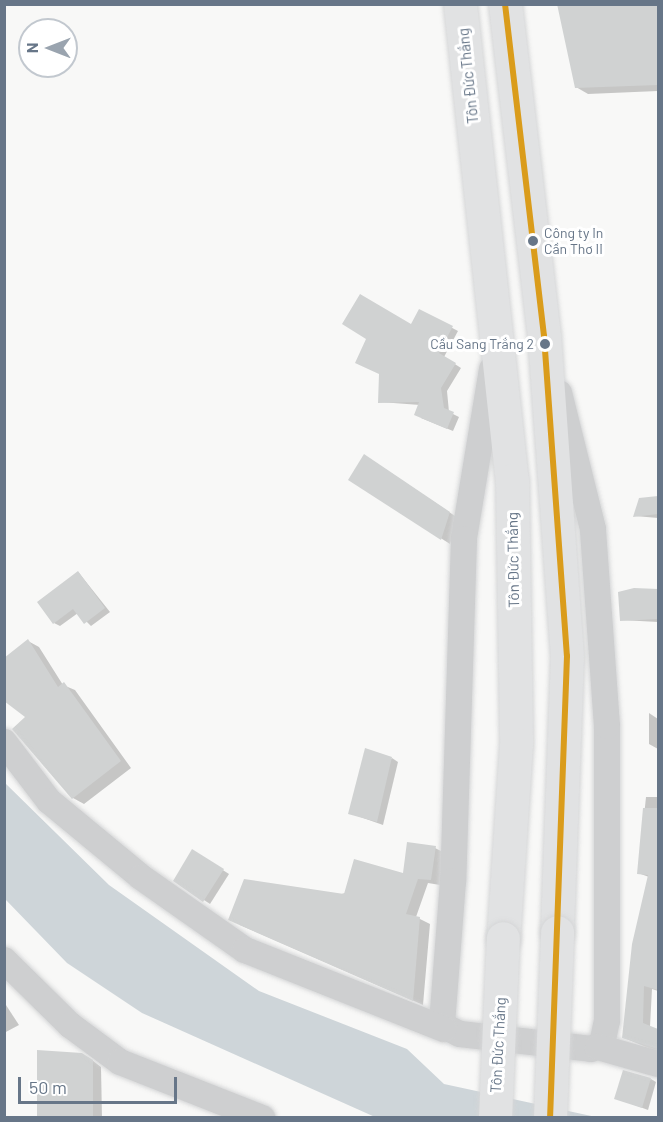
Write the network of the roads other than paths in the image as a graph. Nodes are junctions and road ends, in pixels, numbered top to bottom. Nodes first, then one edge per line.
1 (460, 4) edge
2 (504, 4) edge
3 (544, 336) junction
4 (497, 339) junction
5 (4, 742) edge
6 (4, 960) edge
7 (444, 1029) junction
8 (598, 1047) junction
9 (658, 1064) edge
10 (262, 1118) edge
11 (495, 1118) edge
12 (550, 1118) edge

1 - 4 highway, Tôn Đức Thắng
2 - 3 highway
3 - 8 street
3 - 12 highway, bridge
4 - 7 street
4 - 11 highway, Tôn Đức Thắng, bridge
5 - 7 street
6 - 10 street
7 - 8 street
8 - 9 street

